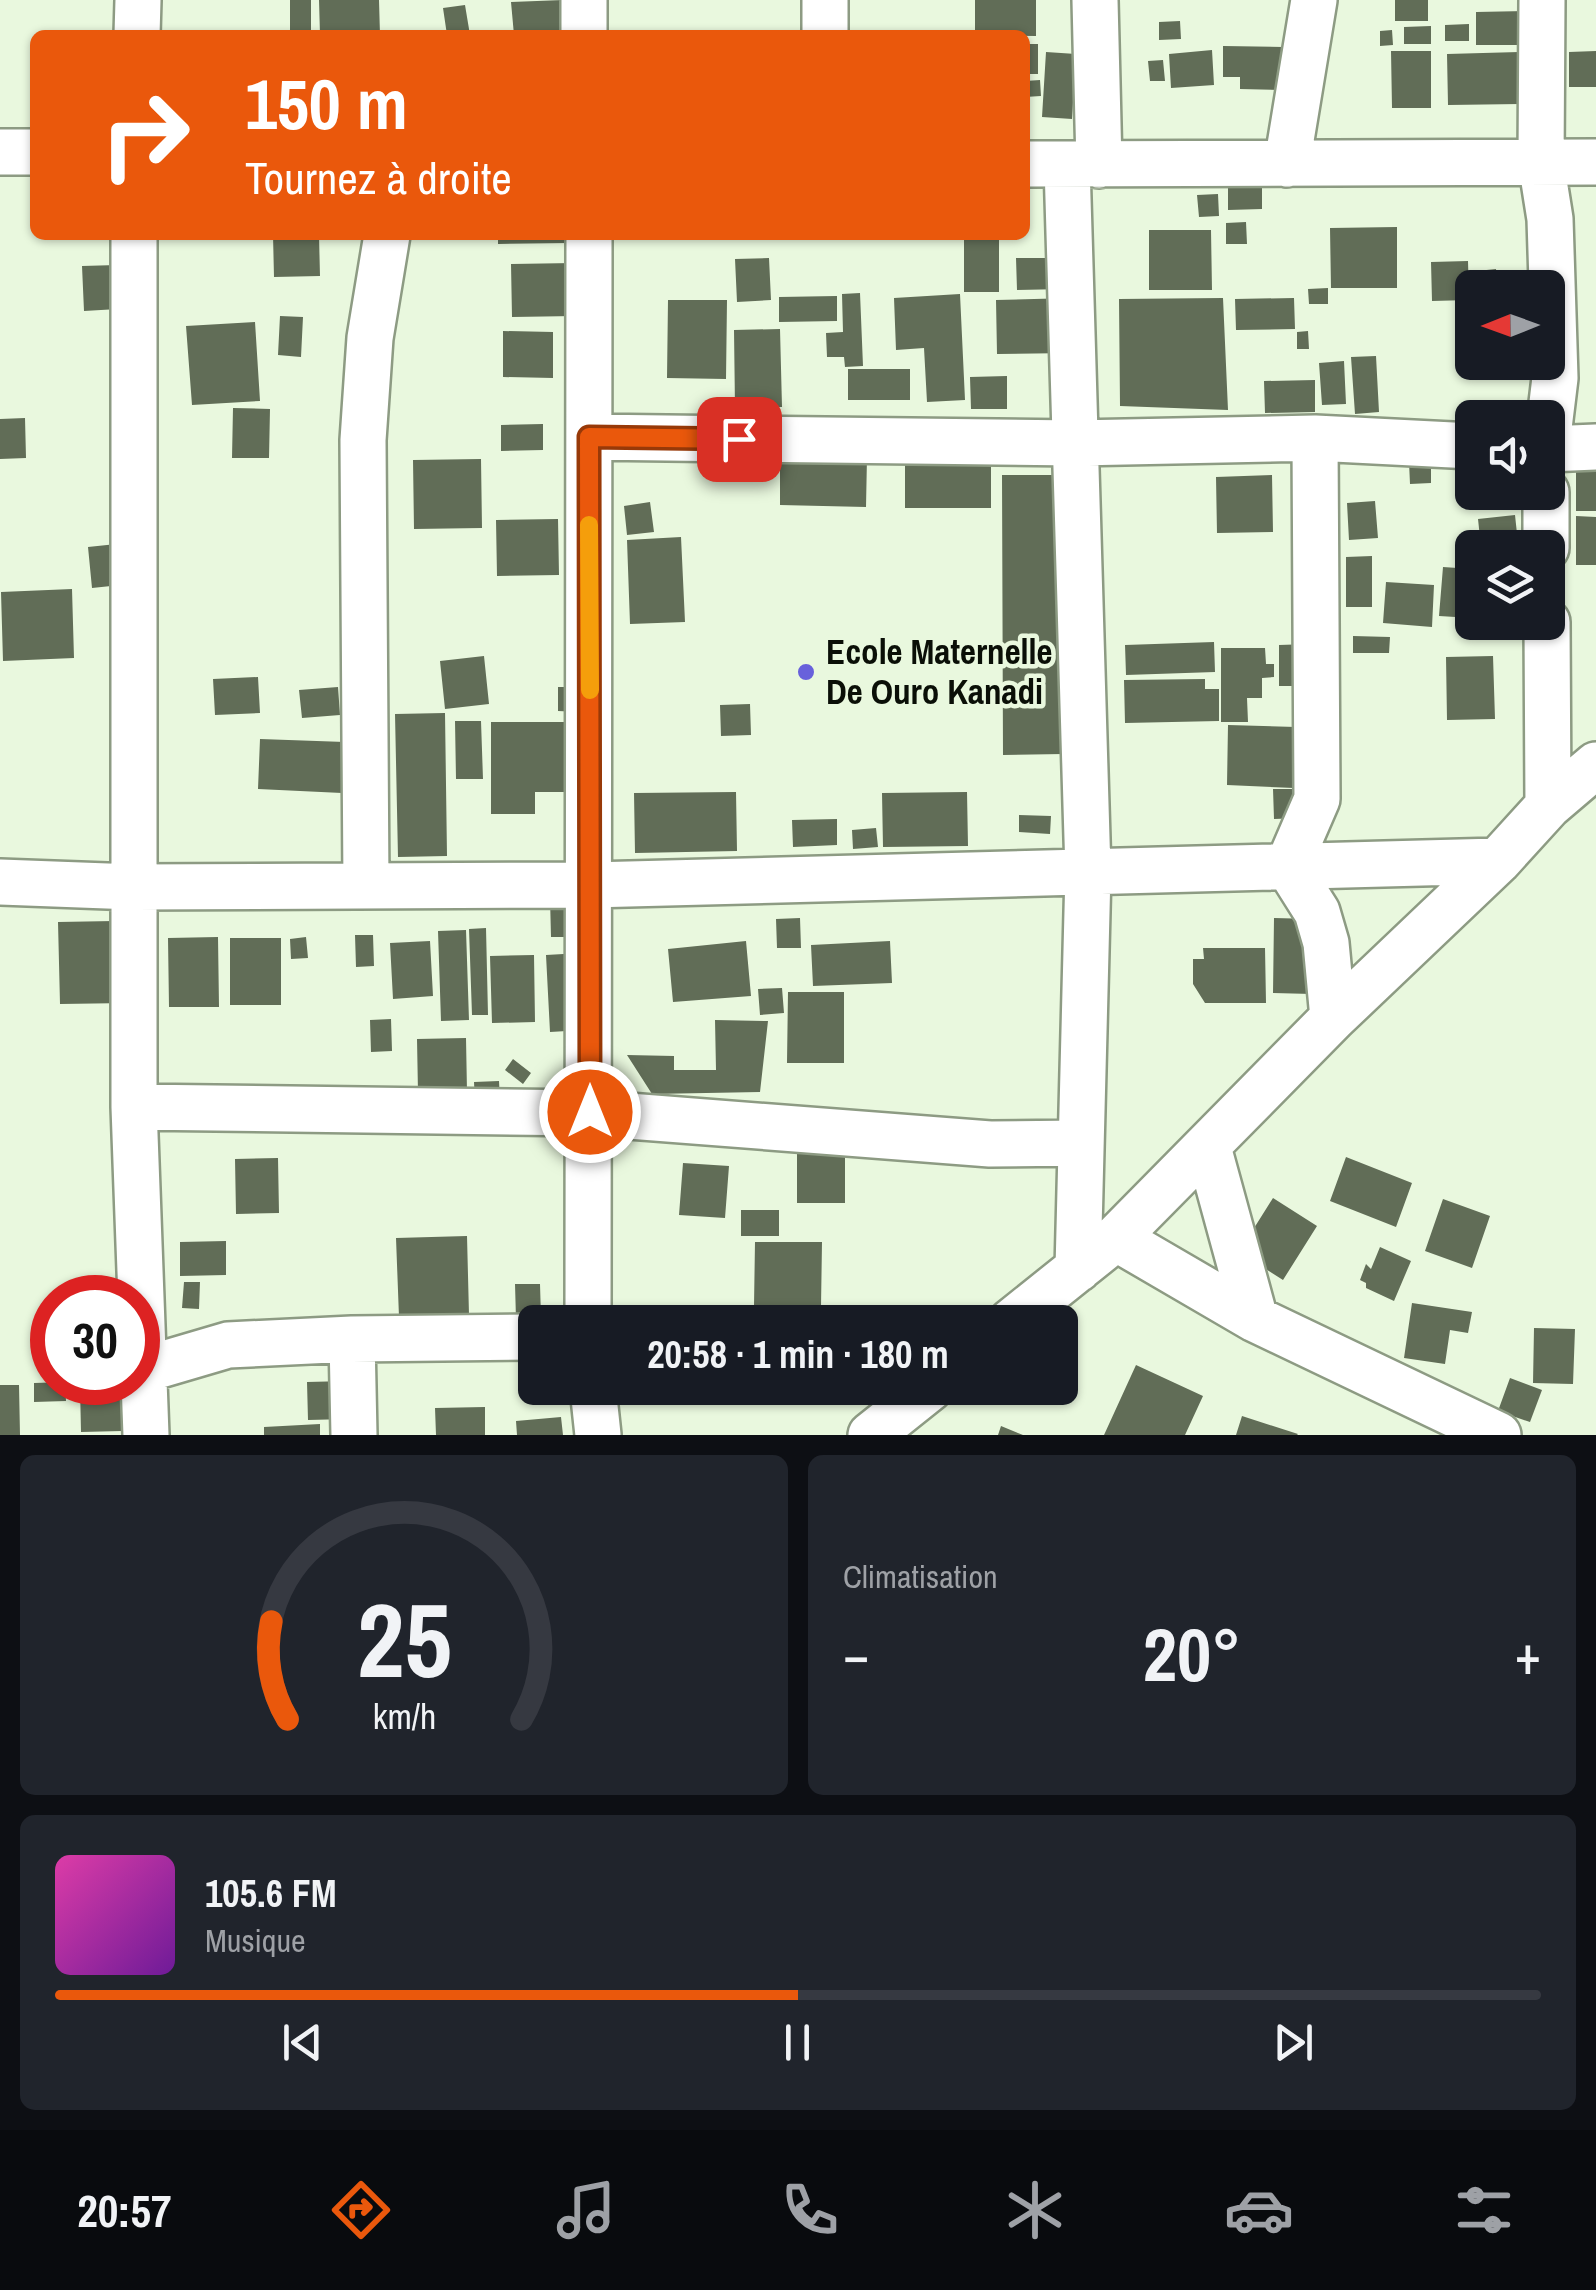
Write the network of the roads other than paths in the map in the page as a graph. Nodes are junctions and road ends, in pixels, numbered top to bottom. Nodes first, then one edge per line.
1 (138, 0) edge
2 (584, 0) edge
3 (825, 0) edge
4 (1095, 0) edge
5 (1314, 0) edge
6 (1542, 0) edge
7 (137, 30) edge
8 (584, 30) edge
9 (825, 30) edge
10 (0, 152) edge
11 (30, 152) edge
12 (1541, 162) junction
13 (1596, 162) edge
14 (1287, 164) junction
15 (1063, 165) edge
16 (134, 240) edge
17 (386, 240) edge
18 (589, 240) edge
19 (1552, 400) edge
20 (589, 437) junction
21 (1315, 438) junction
22 (1076, 443) junction
23 (1455, 445) edge
24 (1596, 447) edge
25 (1565, 448) edge
26 (1547, 640) edge
27 (1596, 765) edge
28 (1318, 800) junction
29 (1548, 806) junction
30 (1498, 860) junction
31 (1288, 866) junction
32 (1350, 866) junction
33 (1088, 872) junction
34 (0, 882) edge
35 (590, 885) junction
36 (366, 886) junction
37 (134, 887) junction
38 (1333, 1018) junction
39 (134, 1107) junction
40 (590, 1112) junction
41 (1081, 1144) junction
42 (1208, 1148) junction
43 (1116, 1238) junction
44 (1078, 1268) junction
45 (140, 1275) edge
46 (588, 1305) edge
47 (1032, 1305) edge
48 (1255, 1318) junction
49 (518, 1338) edge
50 (352, 1339) junction
51 (160, 1365) edge
52 (145, 1405) edge
53 (595, 1405) edge
54 (909, 1405) edge
55 (146, 1435) edge
56 (354, 1435) edge
57 (598, 1435) edge
58 (871, 1435) edge
59 (1498, 1435) edge

1 - 7 street
2 - 8 street
3 - 9 street
4 - 15 street
5 - 14 street
6 - 12 street
10 - 11 street
12 - 13 street
12 - 14 street
12 - 19 street
14 - 15 street
15 - 22 street
16 - 37 street
17 - 36 street
18 - 20 street
20 - 22 street
20 - 35 street
21 - 22 street
21 - 23 street
21 - 28 street
22 - 33 street
24 - 25 street
26 - 29 street
27 - 29 street
28 - 31 street
28 - 32 street
29 - 30 street
30 - 32 street
30 - 38 street
31 - 32 street
31 - 33 street
31 - 38 street
33 - 35 street
33 - 41 street
34 - 37 street
35 - 36 street
35 - 40 street
36 - 37 street
37 - 39 street
38 - 42 street
39 - 40 street
39 - 45 street
40 - 41 street
40 - 46 street
41 - 44 street
42 - 43 street
42 - 48 street
43 - 44 street
43 - 48 street
44 - 47 street
48 - 59 street
49 - 50 street
50 - 51 street
50 - 56 street
52 - 55 street
53 - 57 street
54 - 58 street

